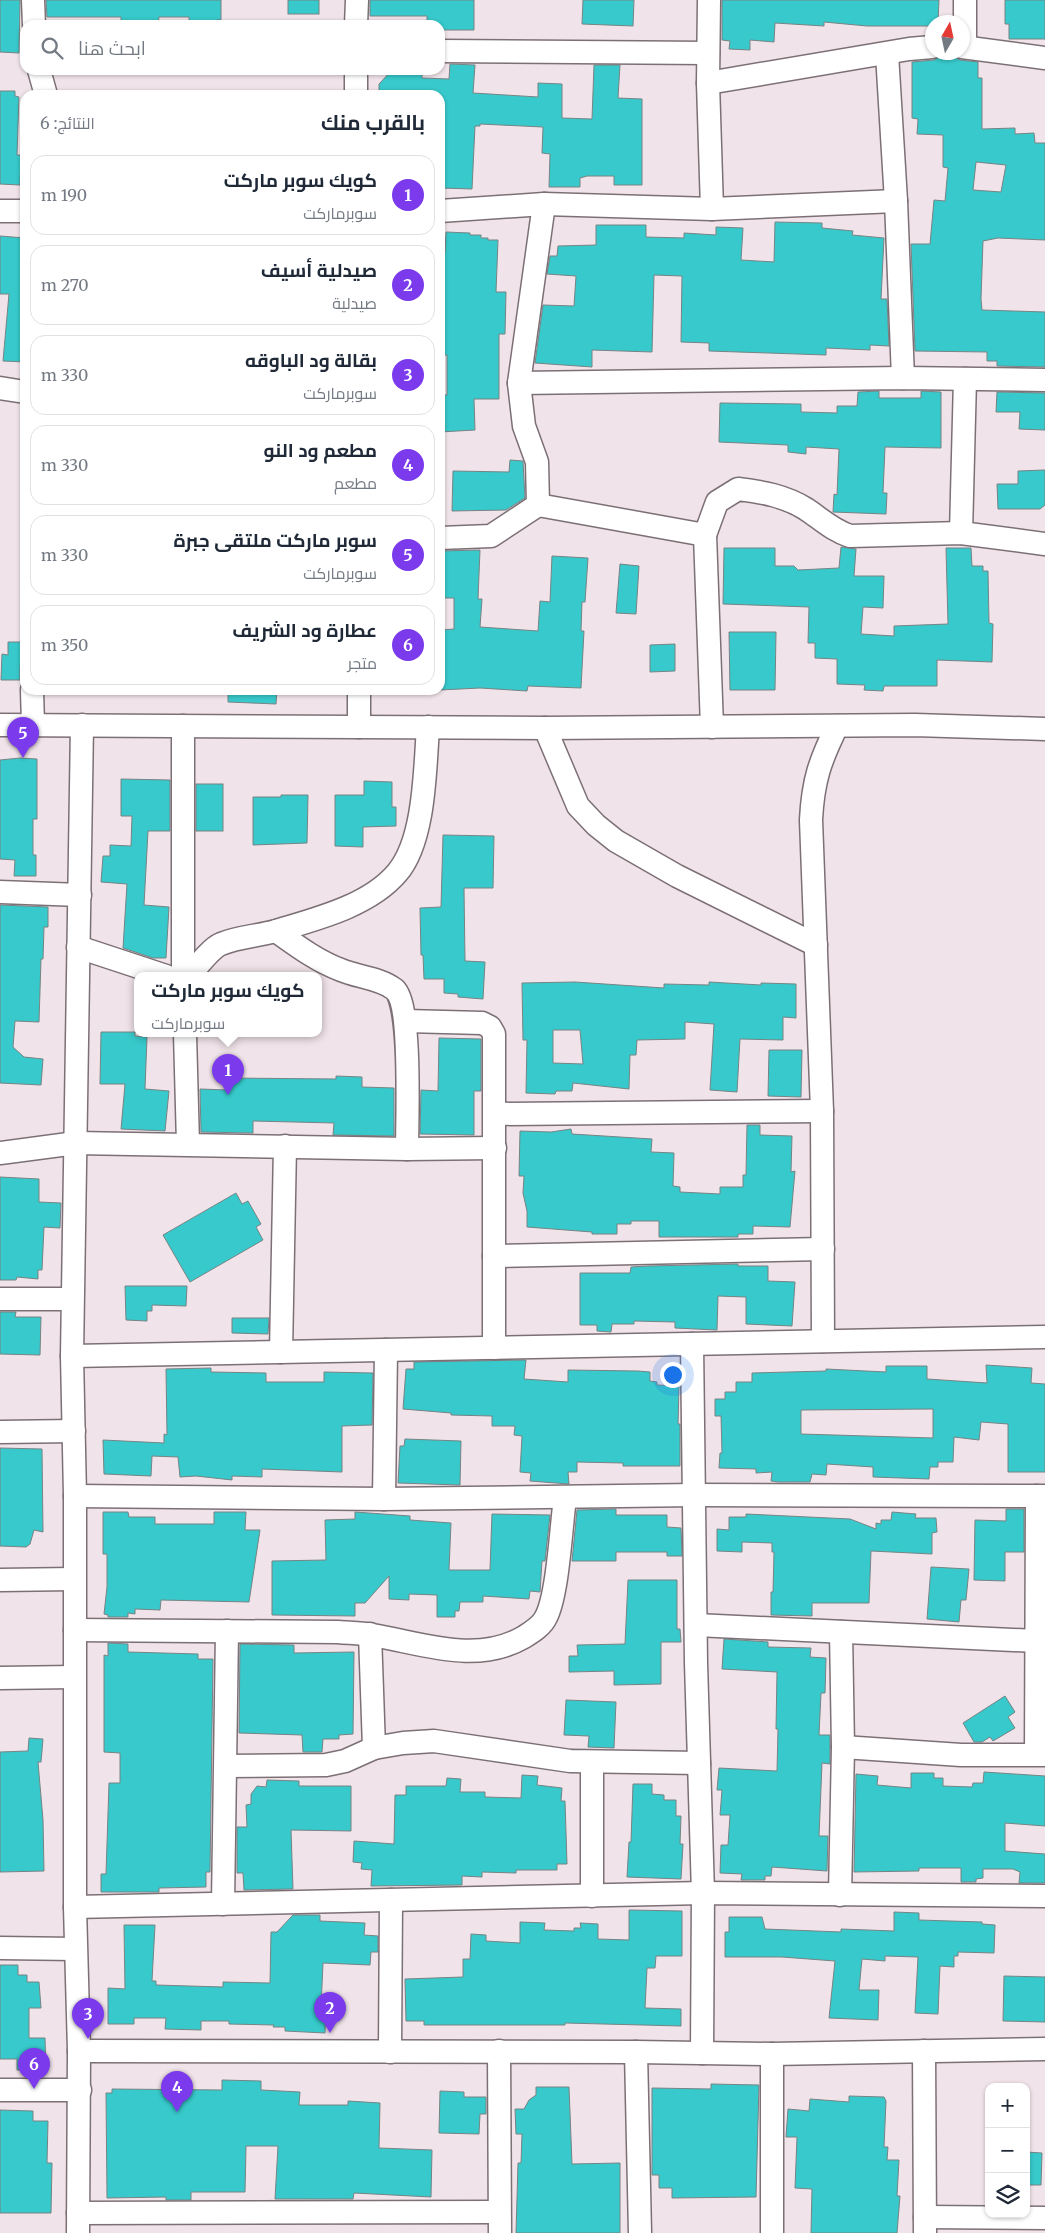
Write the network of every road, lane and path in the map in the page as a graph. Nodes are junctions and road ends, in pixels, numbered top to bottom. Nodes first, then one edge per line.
1 (33, 0) edge
2 (357, 0) edge
3 (709, 0) edge
4 (964, 0) edge
5 (964, 15) edge
6 (34, 20) edge
7 (356, 20) edge
8 (925, 47) edge
9 (970, 48) edge
10 (445, 51) edge
11 (708, 53) junction
12 (888, 54) junction
13 (1045, 58) edge
14 (40, 75) edge
15 (356, 75) edge
16 (708, 83) junction
17 (45, 90) edge
18 (356, 90) edge
19 (896, 201) junction
20 (544, 204) junction
21 (712, 209) junction
22 (0, 211) edge
23 (20, 211) edge
24 (445, 211) edge
25 (903, 378) junction
26 (965, 379) junction
27 (1045, 380) edge
28 (519, 383) junction
29 (0, 388) edge
30 (20, 391) edge
31 (538, 506) junction
32 (961, 533) junction
33 (705, 535) junction
34 (445, 538) edge
35 (1045, 544) edge
36 (32, 695) edge
37 (358, 695) edge
38 (0, 724) edge
39 (33, 725) junction
40 (82, 725) junction
41 (183, 726) junction
42 (837, 726) junction
43 (359, 727) junction
44 (428, 727) junction
45 (712, 727) junction
46 (545, 728) junction
47 (1045, 728) edge
48 (0, 892) edge
49 (80, 895) junction
50 (276, 931) junction
51 (816, 944) junction
52 (78, 947) junction
53 (154, 972) edge
54 (183, 972) edge
55 (192, 972) edge
56 (406, 1021) junction
57 (185, 1037) edge
58 (822, 1111) junction
59 (495, 1114) junction
60 (76, 1142) junction
61 (188, 1144) junction
62 (285, 1146) junction
63 (495, 1148) junction
64 (407, 1149) junction
65 (0, 1153) edge
66 (823, 1249) junction
67 (494, 1256) junction
68 (0, 1299) edge
69 (72, 1299) junction
70 (1045, 1337) edge
71 (823, 1341) junction
72 (692, 1344) junction
73 (494, 1348) junction
74 (386, 1350) junction
75 (281, 1352) junction
76 (72, 1356) junction
77 (74, 1431) junction
78 (0, 1432) edge
79 (695, 1495) junction
80 (74, 1496) junction
81 (1041, 1496) edge
82 (565, 1498) junction
83 (384, 1499) junction
84 (73, 1578) junction
85 (0, 1580) edge
86 (696, 1625) junction
87 (1039, 1627) edge
88 (75, 1630) junction
89 (228, 1631) junction
90 (841, 1632) junction
91 (370, 1634) junction
92 (74, 1677) junction
93 (0, 1678) edge
94 (843, 1747) junction
95 (374, 1748) junction
96 (1040, 1754) edge
97 (592, 1762) junction
98 (699, 1763) junction
99 (227, 1766) junction
100 (702, 1893) junction
101 (840, 1895) junction
102 (592, 1896) junction
103 (1045, 1896) edge
104 (391, 1900) junction
105 (223, 1904) junction
106 (75, 1907) junction
107 (0, 1948) edge
108 (76, 1949) junction
109 (1045, 2049) edge
110 (79, 2051) junction
111 (499, 2051) junction
112 (924, 2051) junction
113 (390, 2052) junction
114 (636, 2052) junction
115 (702, 2053) junction
116 (772, 2054) junction
117 (0, 2090) edge
118 (80, 2090) junction
119 (1045, 2218) edge
120 (500, 2222) edge
121 (78, 2223) edge
122 (237, 2223) edge
123 (368, 2223) edge
124 (925, 2225) edge
125 (640, 2233) edge
126 (772, 2233) edge

1 - 6 street
2 - 7 street
3 - 11 street
4 - 5 street
8 - 12 street
9 - 13 street
10 - 11 street
11 - 16 street
12 - 16 street
12 - 19 street
14 - 17 street
15 - 18 street
16 - 21 street
19 - 21 street
19 - 25 street
20 - 21 street
20 - 24 street
20 - 28 street
22 - 23 street
25 - 26 street
25 - 28 street
26 - 27 street
26 - 32 street
28 - 31 street
29 - 30 street
31 - 33 street
31 - 34 street
32 - 33 street
32 - 35 street
33 - 45 street
36 - 39 street
37 - 43 street
38 - 39 street
39 - 40 street
40 - 41 street
40 - 49 street
41 - 43 street
41 - 54 street
42 - 45 street
42 - 47 street
42 - 51 street
43 - 44 street
44 - 46 street
44 - 50 street
45 - 46 street
46 - 51 street
48 - 49 street
49 - 52 street
50 - 55 street
50 - 56 street
51 - 58 street
52 - 53 street
52 - 60 street
56 - 59 street
56 - 64 street
57 - 61 street
58 - 59 street
58 - 66 street
59 - 63 street
60 - 61 street
60 - 65 street
60 - 69 street
61 - 62 street
62 - 64 street
62 - 75 street
63 - 64 street
63 - 67 street
66 - 67 street
66 - 71 street
67 - 73 street
68 - 69 street
69 - 76 street
70 - 71 street
71 - 72 street
72 - 73 street
72 - 79 street
73 - 74 street
74 - 75 street
74 - 83 street
75 - 76 street
76 - 77 street
77 - 78 street
77 - 80 street
79 - 81 street
79 - 82 street
79 - 86 street
80 - 83 street
80 - 84 street
81 - 87 street
82 - 83 street
82 - 91 street
84 - 85 street
84 - 88 street
86 - 90 street
86 - 98 street
87 - 90 street
87 - 96 street
88 - 89 street
88 - 92 street
89 - 91 street
89 - 99 street
90 - 94 street
91 - 95 street
92 - 93 street
92 - 106 street
94 - 96 street
94 - 101 street
95 - 97 street
95 - 99 street
97 - 98 street
97 - 102 street
98 - 100 street
99 - 105 street
100 - 101 street
100 - 102 street
100 - 115 street
101 - 103 street
102 - 104 street
104 - 105 street
104 - 113 street
105 - 106 street
106 - 108 street
107 - 108 street
108 - 110 street
109 - 112 street
110 - 113 street
110 - 118 street
111 - 113 street
111 - 114 street
111 - 120 street
112 - 116 street
112 - 124 street
114 - 115 street
114 - 125 street
115 - 116 street
116 - 126 street
117 - 118 street
118 - 121 street
119 - 124 street
120 - 123 street
121 - 122 street
122 - 123 street

